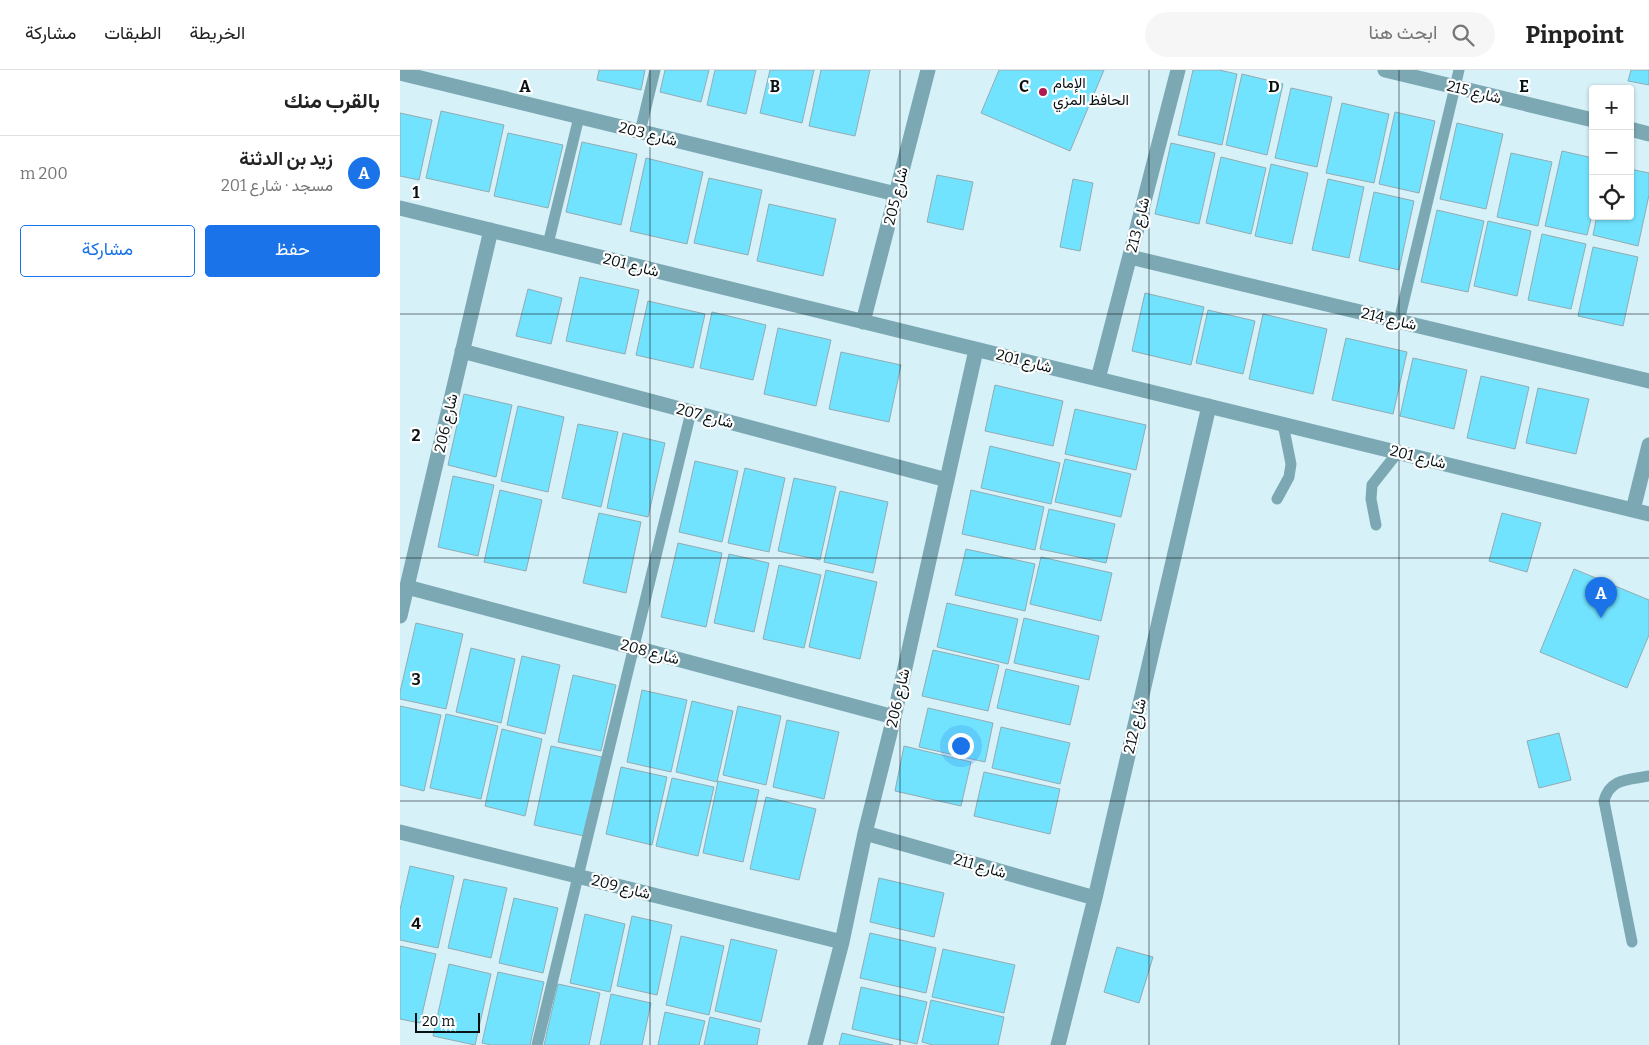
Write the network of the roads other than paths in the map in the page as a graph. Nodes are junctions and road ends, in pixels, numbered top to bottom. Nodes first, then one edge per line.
1 (655, 70) edge
2 (928, 70) edge
3 (1178, 70) edge
4 (1385, 70) edge
5 (1459, 70) edge
6 (400, 73) edge
7 (1455, 87) junction
8 (579, 117) junction
9 (1589, 119) edge
10 (1634, 130) edge
11 (640, 132) junction
12 (1649, 134) edge
13 (896, 194) junction
14 (400, 208) edge
15 (491, 230) junction
16 (548, 244) junction
17 (1130, 257) junction
18 (1399, 321) junction
19 (863, 322) junction
20 (976, 350) junction
21 (462, 352) junction
22 (1098, 379) junction
23 (1649, 381) edge
24 (1209, 406) junction
25 (691, 412) junction
26 (1283, 424) junction
27 (1649, 445) edge
28 (1398, 452) junction
29 (947, 480) junction
30 (1277, 499) dead end
31 (1633, 510) junction
32 (1649, 514) edge
33 (1376, 525) dead end
34 (407, 587) junction
35 (400, 616) edge
36 (633, 648) junction
37 (894, 718) junction
38 (1649, 776) edge
39 (400, 832) edge
40 (865, 833) junction
41 (578, 876) junction
42 (1095, 898) junction
43 (842, 942) junction
44 (1632, 942) dead end
45 (537, 1045) edge
46 (815, 1045) edge
47 (1058, 1045) edge

1 - 11 lane
2 - 13 street, شارع 205
3 - 17 street, شارع 213
4 - 7 street, شارع 215
5 - 7 lane
6 - 8 street, شارع 203
7 - 9 street, شارع 215
7 - 18 lane
8 - 11 street, شارع 203
8 - 16 lane
10 - 12 street
11 - 13 street, شارع 203
13 - 19 street, شارع 205
14 - 15 street, شارع 201
15 - 16 street, شارع 201
15 - 21 street, شارع 206
16 - 19 street, شارع 201
17 - 18 street, شارع 214
17 - 22 street, شارع 213
18 - 23 street, شارع 214
19 - 20 street, شارع 201
20 - 22 street, شارع 201
20 - 29 street, شارع 206
21 - 25 street, شارع 207
21 - 34 street, شارع 206
22 - 24 street, شارع 201
24 - 26 street, شارع 201
24 - 42 street, شارع 212
25 - 29 street, شارع 207
25 - 36 lane
26 - 28 street, شارع 201
26 - 30 lane
27 - 31 street
28 - 31 street, شارع 201
28 - 33 lane
29 - 37 street, شارع 206
31 - 32 street, شارع 201
34 - 35 street, شارع 206
34 - 36 street, شارع 208
36 - 37 street, شارع 208
36 - 41 lane
37 - 40 street, شارع 206
38 - 44 lane
39 - 41 street, شارع 209
40 - 42 street, شارع 211
40 - 43 street, شارع 206
41 - 43 street, شارع 209
41 - 45 lane
42 - 47 street, شارع 212
43 - 46 street, شارع 206

